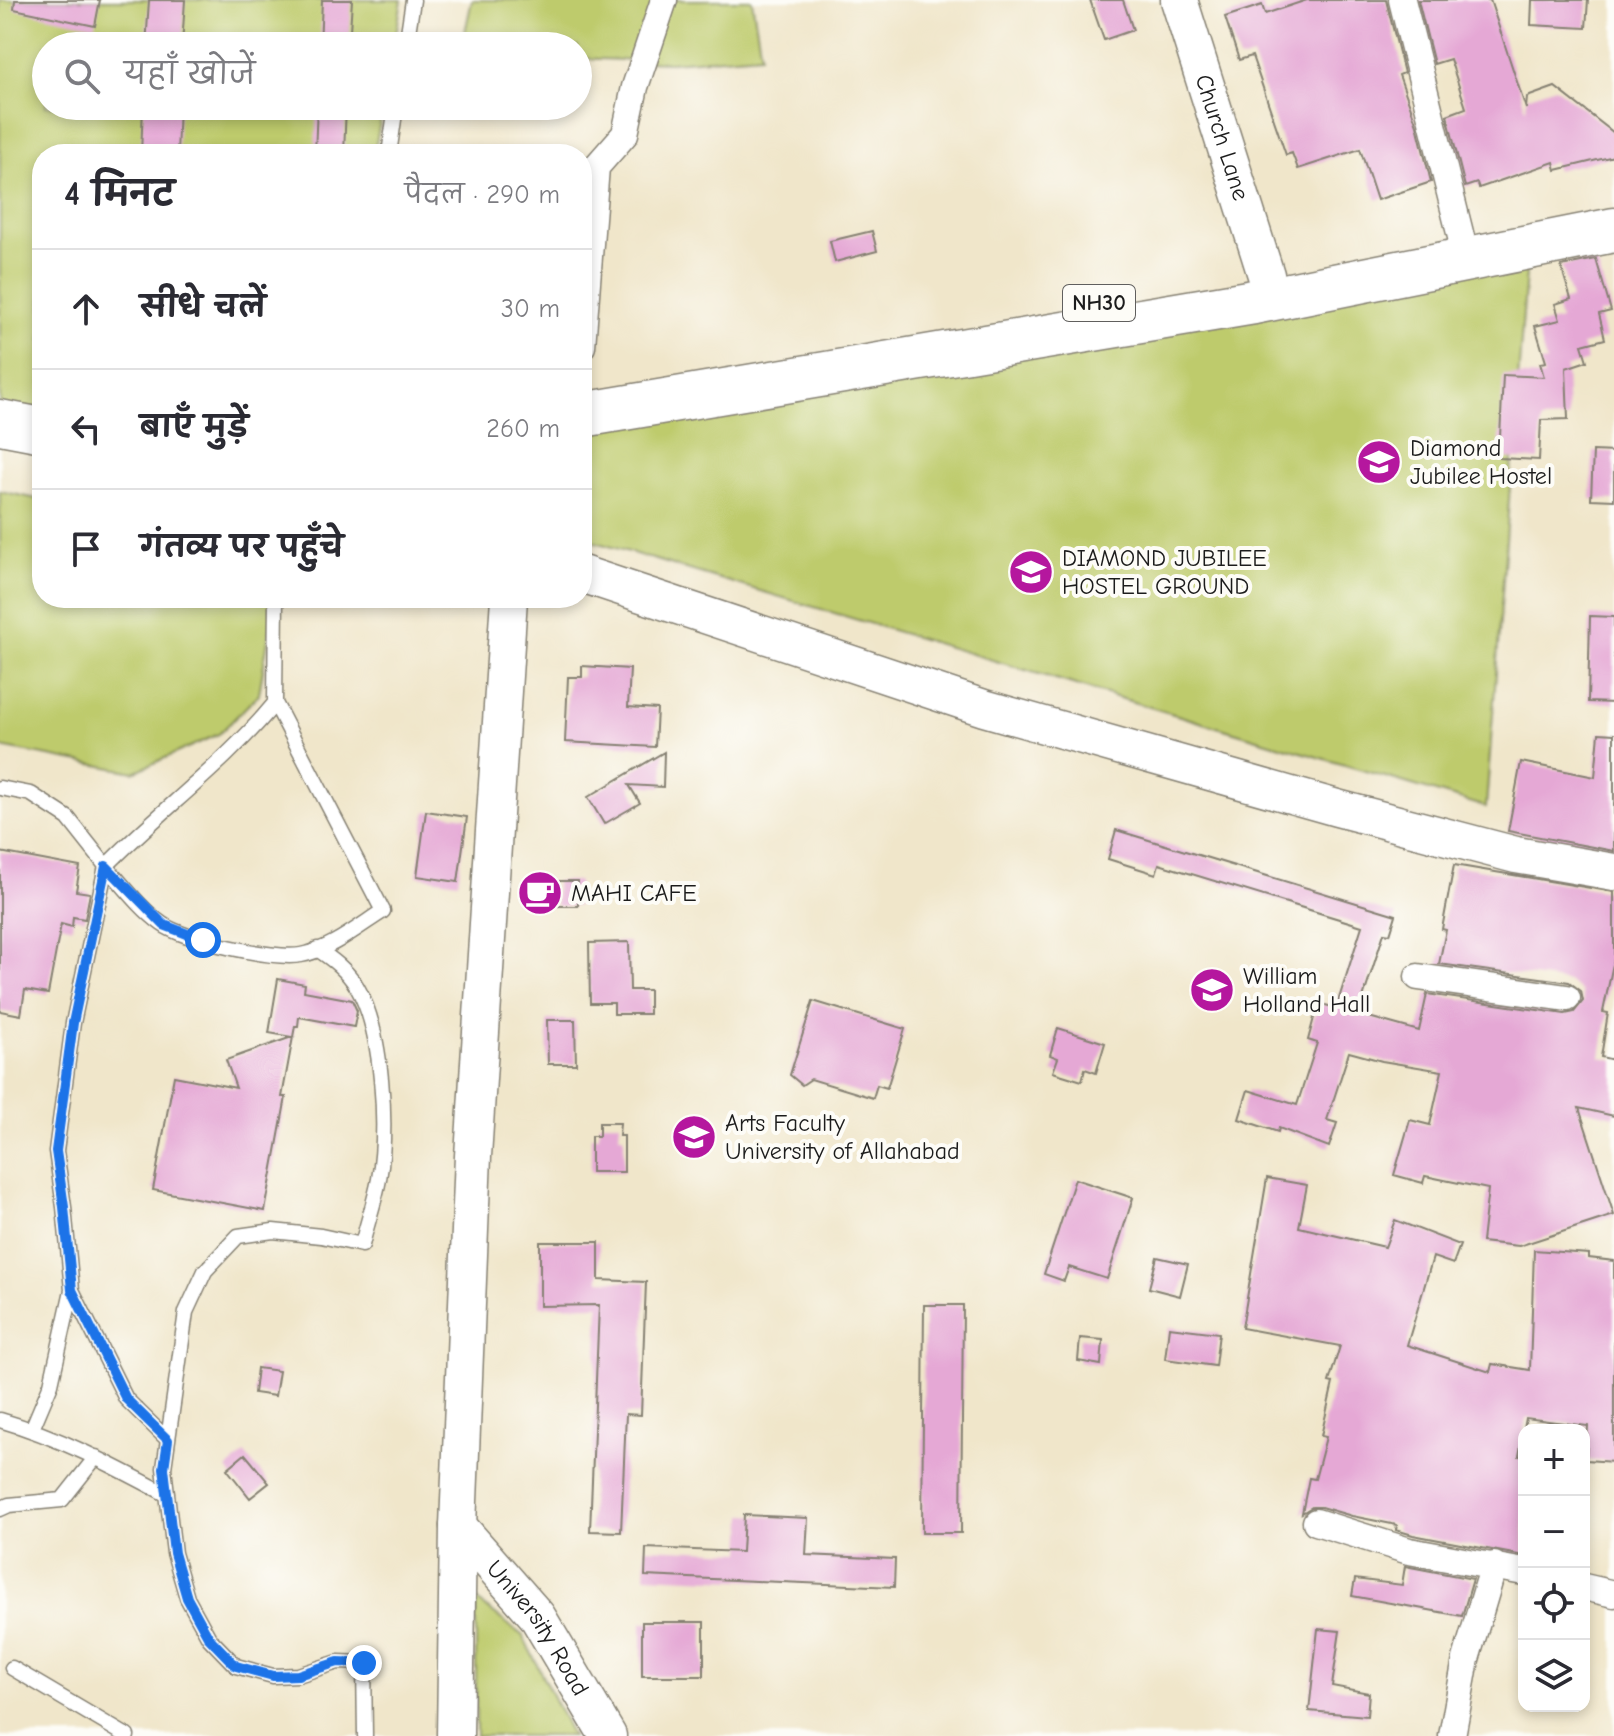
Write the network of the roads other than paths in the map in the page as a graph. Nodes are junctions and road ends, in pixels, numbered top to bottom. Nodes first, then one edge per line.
1 (413, 0) edge
2 (664, 0) edge
3 (1179, 0) edge
4 (1402, 0) edge
5 (408, 32) edge
6 (394, 120) edge
7 (390, 144) edge
8 (1614, 207) edge
9 (592, 218) edge
10 (1614, 230) edge
11 (1461, 237) junction
12 (1268, 287) junction
13 (592, 388) edge
14 (592, 413) edge
15 (0, 422) edge
16 (32, 428) edge
17 (0, 447) edge
18 (32, 452) edge
19 (592, 577) edge
20 (276, 608) edge
21 (508, 608) edge
22 (275, 703) junction
23 (0, 788) edge
24 (106, 866) junction
25 (1614, 872) edge
26 (317, 949) junction
27 (1418, 977) dead end
28 (1567, 998) dead end
29 (72, 1290) junction
30 (0, 1420) edge
31 (32, 1429) junction
32 (168, 1440) junction
33 (96, 1457) junction
34 (166, 1494) junction
35 (0, 1509) edge
36 (1316, 1522) dead end
37 (458, 1526) junction
38 (1494, 1565) junction
39 (1518, 1571) edge
40 (1590, 1588) edge
41 (1614, 1594) edge
42 (12, 1668) dead end
43 (127, 1736) edge
44 (365, 1736) edge
45 (455, 1736) edge
46 (608, 1736) edge
47 (1452, 1736) edge

1 - 5 lane
2 - 9 street
3 - 12 street, Church Lane
4 - 11 street
6 - 7 lane
8 - 11 highway, NH30
10 - 12 highway
11 - 12 highway, NH30
12 - 13 highway, NH30
12 - 14 highway
15 - 16 highway
17 - 18 highway
19 - 25 street
20 - 22 lane
21 - 37 street
22 - 24 lane
22 - 26 lane
23 - 24 lane
24 - 26 lane
24 - 29 lane
26 - 32 lane
27 - 28 street
29 - 31 lane
29 - 32 lane
30 - 31 lane
31 - 33 lane
32 - 34 lane
33 - 34 lane
33 - 35 lane
34 - 44 lane
36 - 38 street
37 - 45 street
37 - 46 street, University Road
38 - 39 street
38 - 47 street
40 - 41 street
42 - 43 lane

